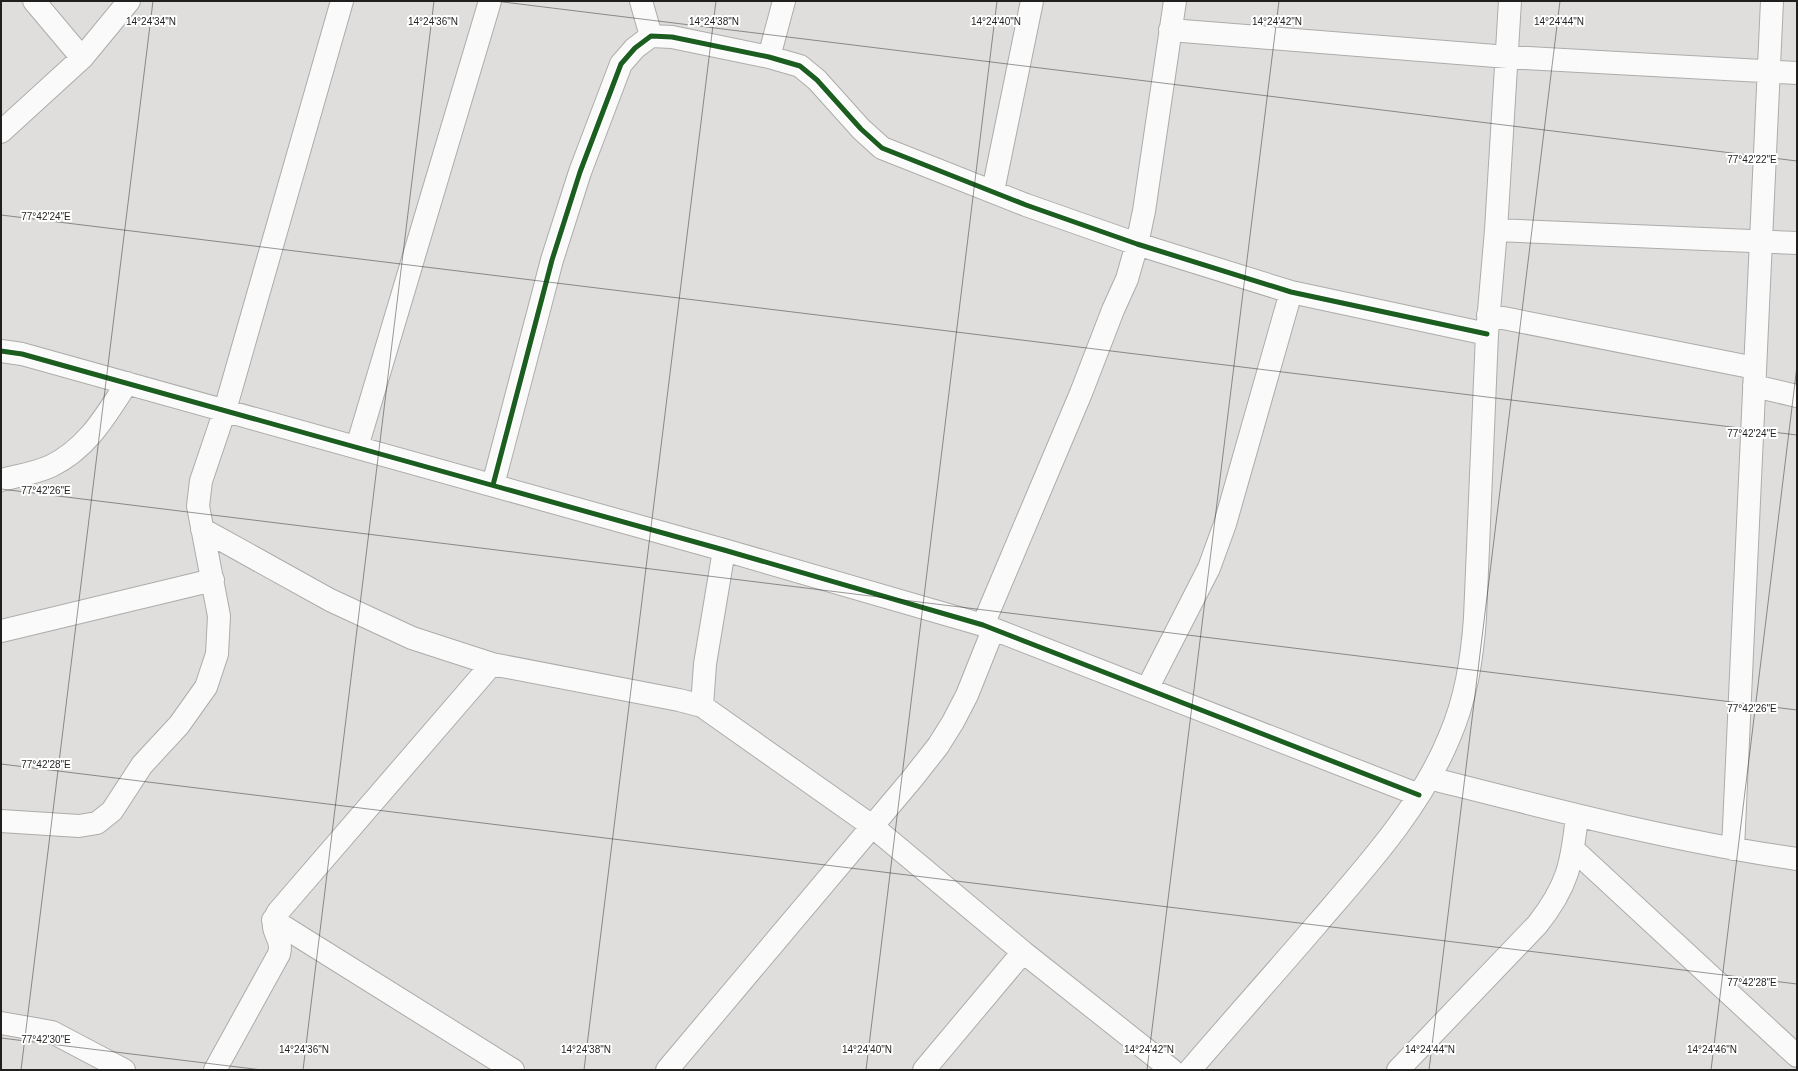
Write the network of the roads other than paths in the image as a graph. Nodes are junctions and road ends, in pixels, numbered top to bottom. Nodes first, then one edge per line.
1 (34, 1) edge
2 (129, 1) edge
3 (342, 1) edge
4 (490, 1) edge
5 (641, 1) edge
6 (784, 1) edge
7 (1032, 1) edge
8 (1175, 1) edge
9 (1510, 1) edge
10 (1772, 1) edge
11 (1170, 30) junction
12 (651, 36) junction
13 (769, 57) junction
14 (1508, 57) junction
15 (82, 58) junction
16 (1768, 71) junction
17 (1797, 73) edge
18 (1, 132) edge
19 (993, 191) junction
20 (1496, 230) junction
21 (1761, 241) junction
22 (1797, 243) edge
23 (1137, 244) junction
24 (1291, 292) junction
25 (1488, 325) junction
26 (1, 351) edge
27 (1754, 377) junction
28 (127, 383) junction
29 (1797, 396) edge
30 (225, 410) junction
31 (356, 447) junction
32 (1, 480) edge
33 (493, 485) junction
34 (202, 528) junction
35 (724, 550) junction
36 (213, 580) junction
37 (988, 627) junction
38 (1, 630) edge
39 (492, 664) junction
40 (1147, 690) junction
41 (702, 706) junction
42 (1424, 787) junction
43 (1577, 816) junction
44 (1, 821) edge
45 (872, 826) junction
46 (1573, 849) junction
47 (1733, 849) junction
48 (1797, 859) edge
49 (273, 920) junction
50 (1023, 952) junction
51 (1, 1023) edge
52 (1797, 1056) edge
53 (1402, 1069) edge
54 (124, 1070) edge
55 (215, 1070) edge
56 (513, 1070) edge
57 (667, 1070) edge
58 (924, 1070) edge
59 (1172, 1070) edge
60 (1190, 1070) edge

1 - 15 street
2 - 15 street
3 - 30 street
4 - 31 street
5 - 12 street
6 - 13 street
7 - 19 street
8 - 11 street
9 - 14 street
10 - 16 street
11 - 14 street
11 - 23 street
12 - 13 street
12 - 33 street
13 - 19 street
14 - 16 street
14 - 20 street
15 - 18 street
16 - 17 street
16 - 21 street
19 - 23 street
20 - 21 street
20 - 25 street
21 - 22 street
21 - 27 street
23 - 24 street
23 - 37 street
24 - 25 street
24 - 40 street
25 - 27 street
25 - 42 street
26 - 28 street
27 - 29 street
27 - 47 street
28 - 30 street
28 - 32 street
30 - 31 street
30 - 34 street
31 - 33 street
33 - 35 street
34 - 36 street
34 - 39 street
35 - 37 street
35 - 41 street
36 - 38 street
36 - 44 street
37 - 40 street
37 - 45 street
39 - 41 street
39 - 49 street
40 - 42 street
41 - 45 street
42 - 43 street
42 - 60 street
43 - 46 street
43 - 47 street
45 - 50 street
45 - 57 street
46 - 52 street
46 - 53 street
47 - 48 street
49 - 55 street
49 - 56 street
50 - 58 street
50 - 59 street
51 - 54 street

